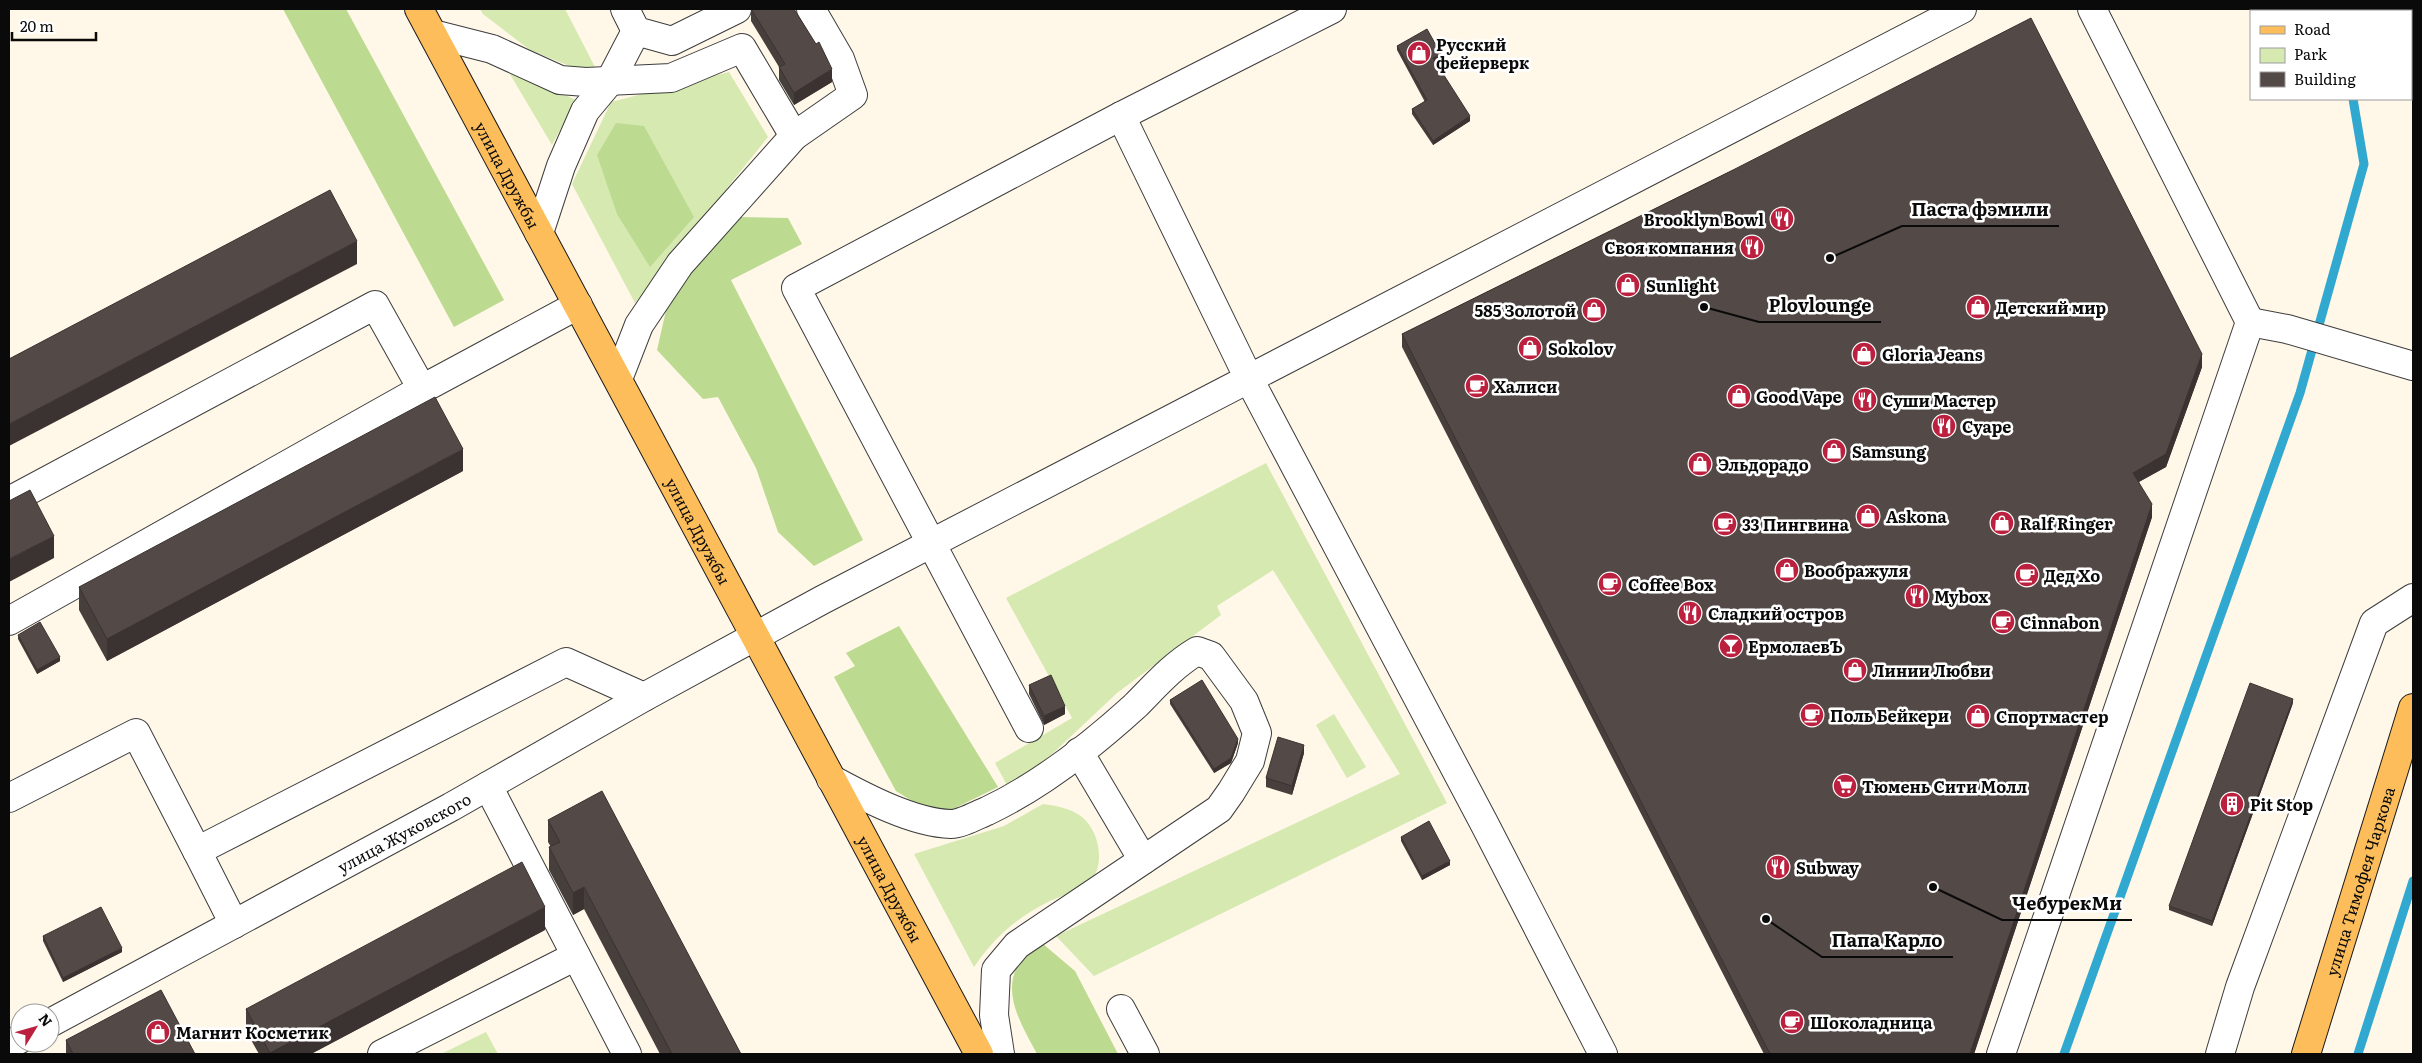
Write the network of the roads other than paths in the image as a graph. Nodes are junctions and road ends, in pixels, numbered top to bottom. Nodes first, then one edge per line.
1 (419, 9) edge
2 (735, 9) edge
3 (811, 9) edge
4 (1332, 9) edge
5 (1962, 9) edge
6 (2092, 9) edge
7 (630, 20) edge
8 (433, 34) junction
9 (610, 81) junction
10 (1121, 116) junction
11 (794, 136) junction
12 (539, 233) junction
13 (578, 305) junction
14 (2250, 322) junction
15 (2413, 366) edge
16 (1249, 379) junction
17 (618, 380) junction
18 (422, 389) junction
19 (9, 501) edge
20 (931, 543) junction
21 (2413, 598) edge
22 (9, 621) edge
23 (756, 637) junction
24 (644, 697) junction
25 (2413, 708) edge
26 (1029, 728) dead end
27 (2408, 750) edge
28 (1079, 752) junction
29 (831, 779) junction
30 (488, 786) junction
31 (9, 798) edge
32 (197, 851) junction
33 (1143, 860) junction
34 (234, 924) junction
35 (576, 956) junction
36 (1121, 1009) dead end
37 (60, 1018) edge
38 (382, 1054) edge
39 (627, 1054) edge
40 (979, 1054) edge
41 (1000, 1054) edge
42 (1146, 1054) edge
43 (1603, 1054) edge
44 (2001, 1054) edge
45 (2220, 1054) edge
46 (2306, 1054) edge

1 - 8 main road, улица Дружбы
2 - 7 street
3 - 11 street
4 - 10 street
5 - 16 street, улица Жуковского
6 - 14 street
7 - 9 street
8 - 9 street
8 - 12 main road, улица Дружбы
9 - 11 street
9 - 12 street
10 - 16 street
10 - 20 street
11 - 17 street
12 - 13 main road, улица Дружбы
13 - 17 main road, улица Дружбы
13 - 18 street
14 - 15 street
14 - 44 street
16 - 20 street, улица Жуковского
16 - 43 street
17 - 23 main road, улица Дружбы
18 - 19 street
18 - 22 street
20 - 23 street, улица Жуковского
20 - 26 street
21 - 45 street
23 - 24 street, улица Жуковского
23 - 29 main road, улица Дружбы
24 - 30 street, улица Жуковского
24 - 32 street
25 - 27 main road, улица Тимофея Чаркова
27 - 46 main road, улица Тимофея Чаркова
28 - 29 street
28 - 33 street
28 - 33 street
29 - 40 main road, улица Дружбы
30 - 34 street, улица Жуковского
30 - 35 street
31 - 32 street
32 - 34 street
33 - 41 street
34 - 37 street, улица Жуковского
35 - 38 street
35 - 39 street
36 - 42 street

